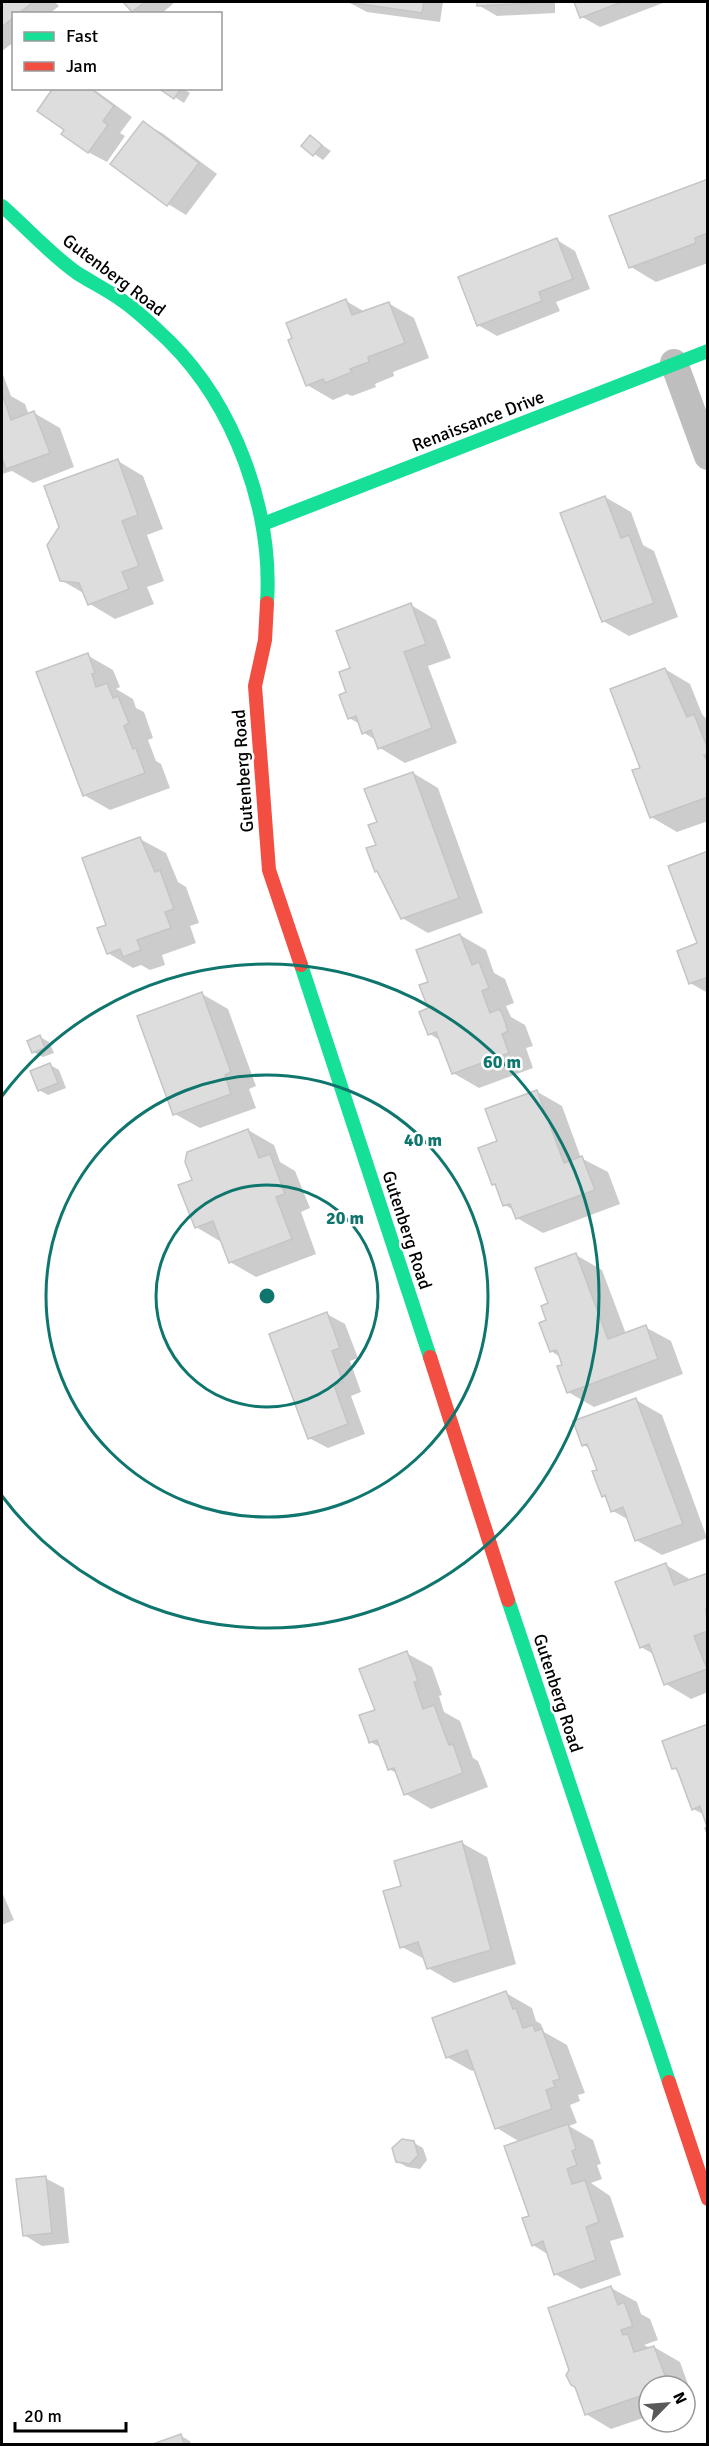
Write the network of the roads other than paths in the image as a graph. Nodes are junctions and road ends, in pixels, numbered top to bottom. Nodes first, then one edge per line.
1 (2, 206) edge
2 (708, 351) edge
3 (674, 363) junction
4 (708, 456) edge
5 (263, 524) junction
6 (705, 2182) edge

1 - 5 street, Gutenberg Road
2 - 3 street, Renaissance Drive
3 - 4 street
3 - 5 street, Renaissance Drive
5 - 6 street, Gutenberg Road

